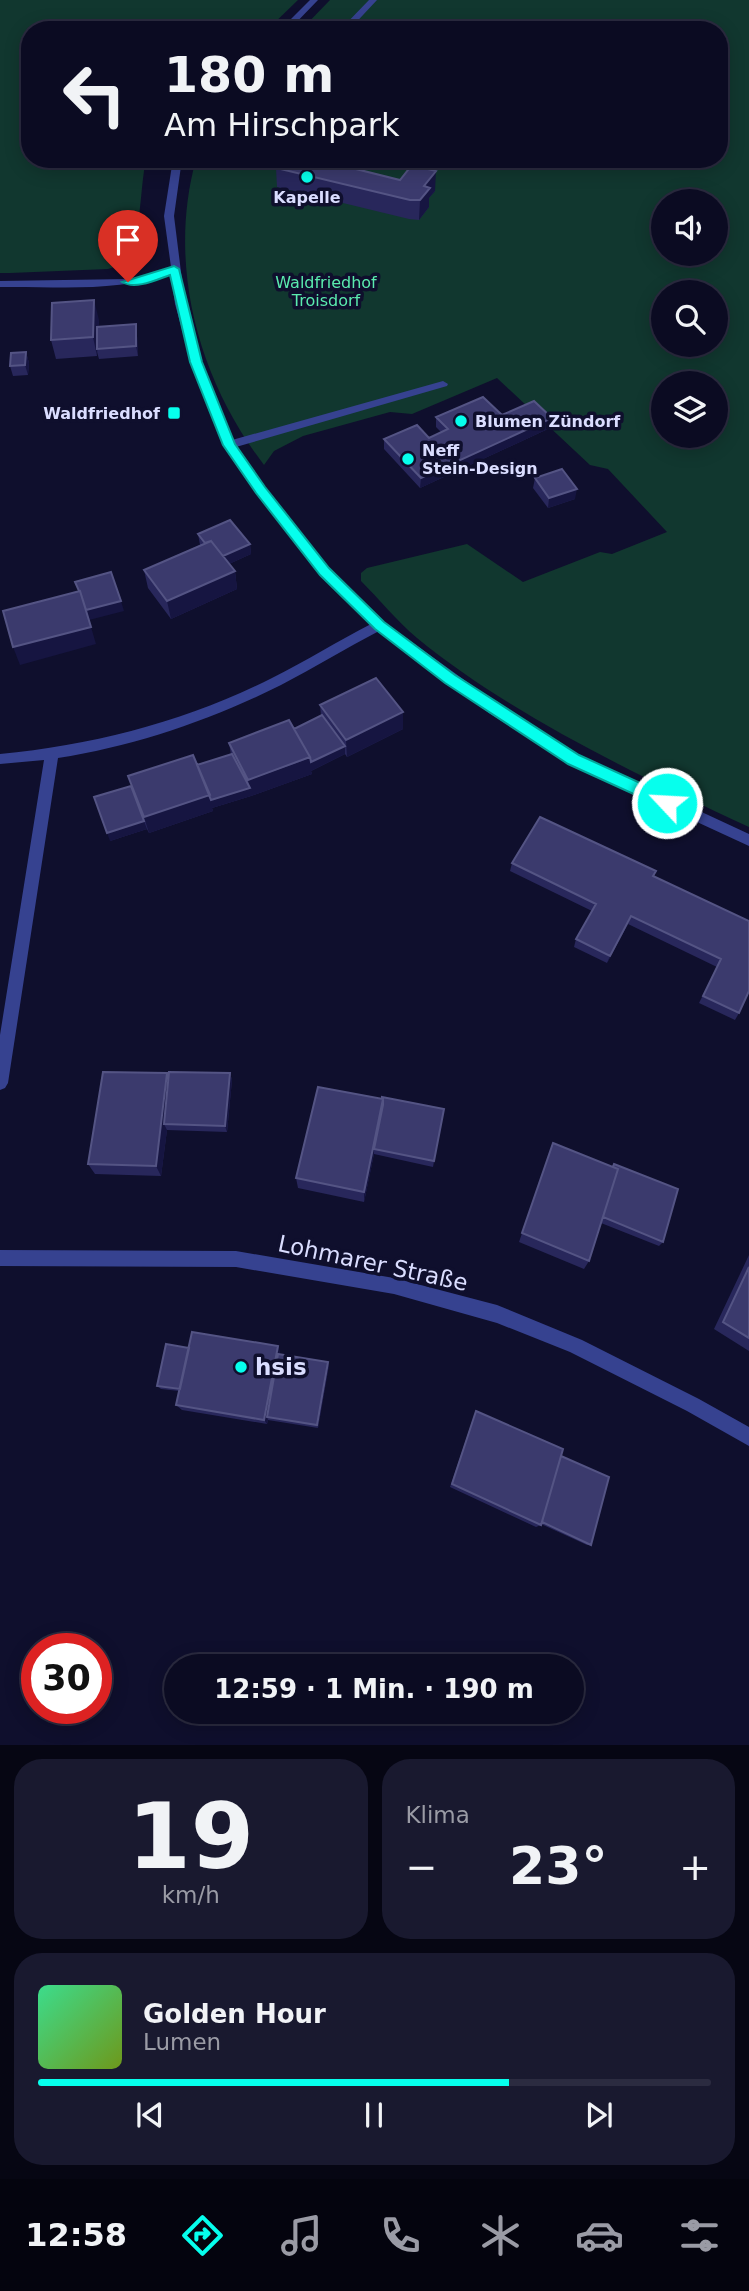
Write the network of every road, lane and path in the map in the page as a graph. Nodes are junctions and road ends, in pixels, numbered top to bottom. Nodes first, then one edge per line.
1 (314, 0) edge
2 (373, 0) edge
3 (293, 21) edge
4 (353, 21) edge
5 (177, 168) edge
6 (174, 269) junction
7 (0, 284) edge
8 (443, 384) dead end
9 (229, 445) junction
10 (380, 625) junction
11 (52, 753) junction
12 (0, 759) edge
13 (749, 840) edge
14 (0, 1083) edge
15 (0, 1258) edge
16 (749, 1437) edge

1 - 3 street
2 - 4 street
5 - 6 street
6 - 7 street
6 - 9 street
8 - 9 street
9 - 10 street
10 - 11 street
10 - 13 street
11 - 12 street
11 - 14 street
15 - 16 street, Lohmarer Straße

